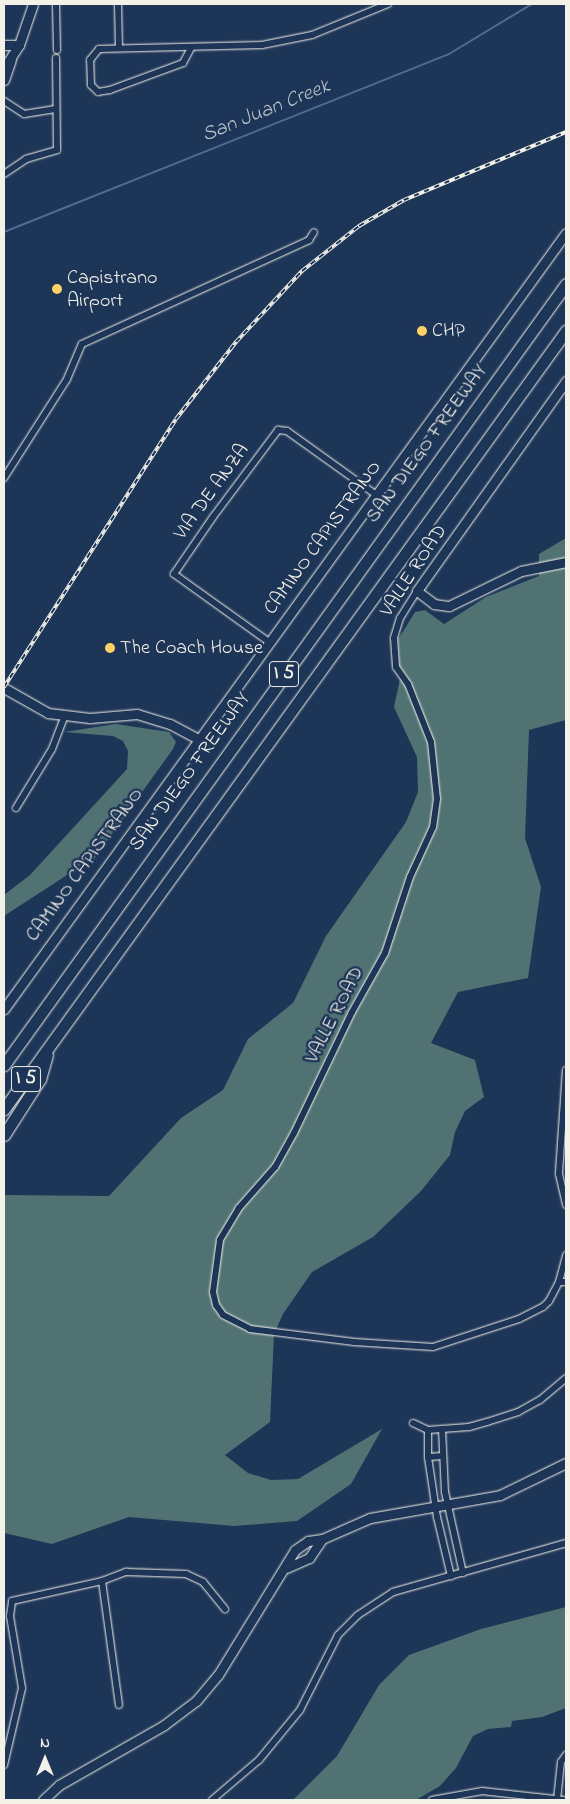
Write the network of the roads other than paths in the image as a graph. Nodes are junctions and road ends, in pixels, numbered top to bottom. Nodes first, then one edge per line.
1 (33, 4) edge
2 (56, 4) edge
3 (118, 4) edge
4 (388, 4) edge
5 (4, 45) edge
6 (19, 45) junction
7 (119, 48) junction
8 (191, 48) junction
9 (57, 50) dead end
10 (56, 58) dead end
11 (11, 60) junction
12 (4, 68) edge
13 (4, 80) edge
14 (4, 101) edge
15 (56, 109) junction
16 (4, 174) edge
17 (314, 232) dead end
18 (566, 233) edge
19 (566, 284) edge
20 (566, 331) edge
21 (566, 382) edge
22 (4, 478) edge
23 (375, 494) junction
24 (566, 562) edge
25 (417, 591) junction
26 (270, 642) junction
27 (4, 688) edge
28 (64, 717) junction
29 (198, 739) junction
30 (16, 808) dead end
31 (4, 1009) edge
32 (48, 1049) junction
33 (4, 1065) edge
34 (566, 1070) edge
35 (4, 1109) edge
36 (4, 1135) edge
37 (566, 1205) edge
38 (566, 1255) edge
39 (558, 1282) junction
40 (566, 1282) edge
41 (566, 1378) edge
42 (413, 1423) dead end
43 (442, 1428) junction
44 (428, 1430) junction
45 (443, 1456) junction
46 (428, 1457) junction
47 (566, 1463) edge
48 (447, 1504) junction
49 (436, 1506) junction
50 (322, 1539) junction
51 (566, 1543) edge
52 (457, 1549) junction
53 (445, 1552) junction
54 (286, 1568) junction
55 (463, 1573) junction
56 (451, 1576) junction
57 (102, 1581) junction
58 (225, 1609) dead end
59 (119, 1705) dead end
60 (566, 1756) edge
61 (4, 1765) edge
62 (43, 1800) edge
63 (212, 1800) edge
64 (432, 1800) edge
65 (557, 1800) edge
66 (564, 1800) edge

1 - 6 street
2 - 9 street
3 - 7 street
4 - 8 street
5 - 6 street
6 - 11 street
7 - 8 street
7 - 8 street
10 - 15 street
11 - 12 street
11 - 13 street
14 - 15 street
15 - 16 street
17 - 22 street
18 - 23 street, CAMINO CAPISTRANO
19 - 33 highway, SAN DIEGO FREEWAY / I 5
20 - 32 highway, I 5
21 - 25 street, VALLE ROAD
23 - 26 street, CAMINO CAPISTRANO
23 - 26 street, VIA DE ANZA
24 - 25 street
25 - 39 street, VALLE ROAD
26 - 29 street, CAMINO CAPISTRANO
27 - 28 street
28 - 29 street
28 - 30 street
29 - 31 street, CAMINO CAPISTRANO
32 - 35 highway, I 5
32 - 36 highway
34 - 37 street
38 - 39 street, VALLE ROAD
39 - 40 street
41 - 43 street
42 - 44 street
43 - 44 street
43 - 45 street
44 - 46 street
45 - 46 street
45 - 48 street
46 - 49 street
47 - 48 street
48 - 49 street
48 - 52 street
49 - 50 street
49 - 53 street
50 - 54 street
50 - 54 street
51 - 55 street
52 - 53 street
52 - 55 street
53 - 56 street
54 - 62 street
55 - 56 street
56 - 63 street
57 - 58 street
57 - 59 street
57 - 61 street
60 - 65 street
64 - 65 street
65 - 66 street

